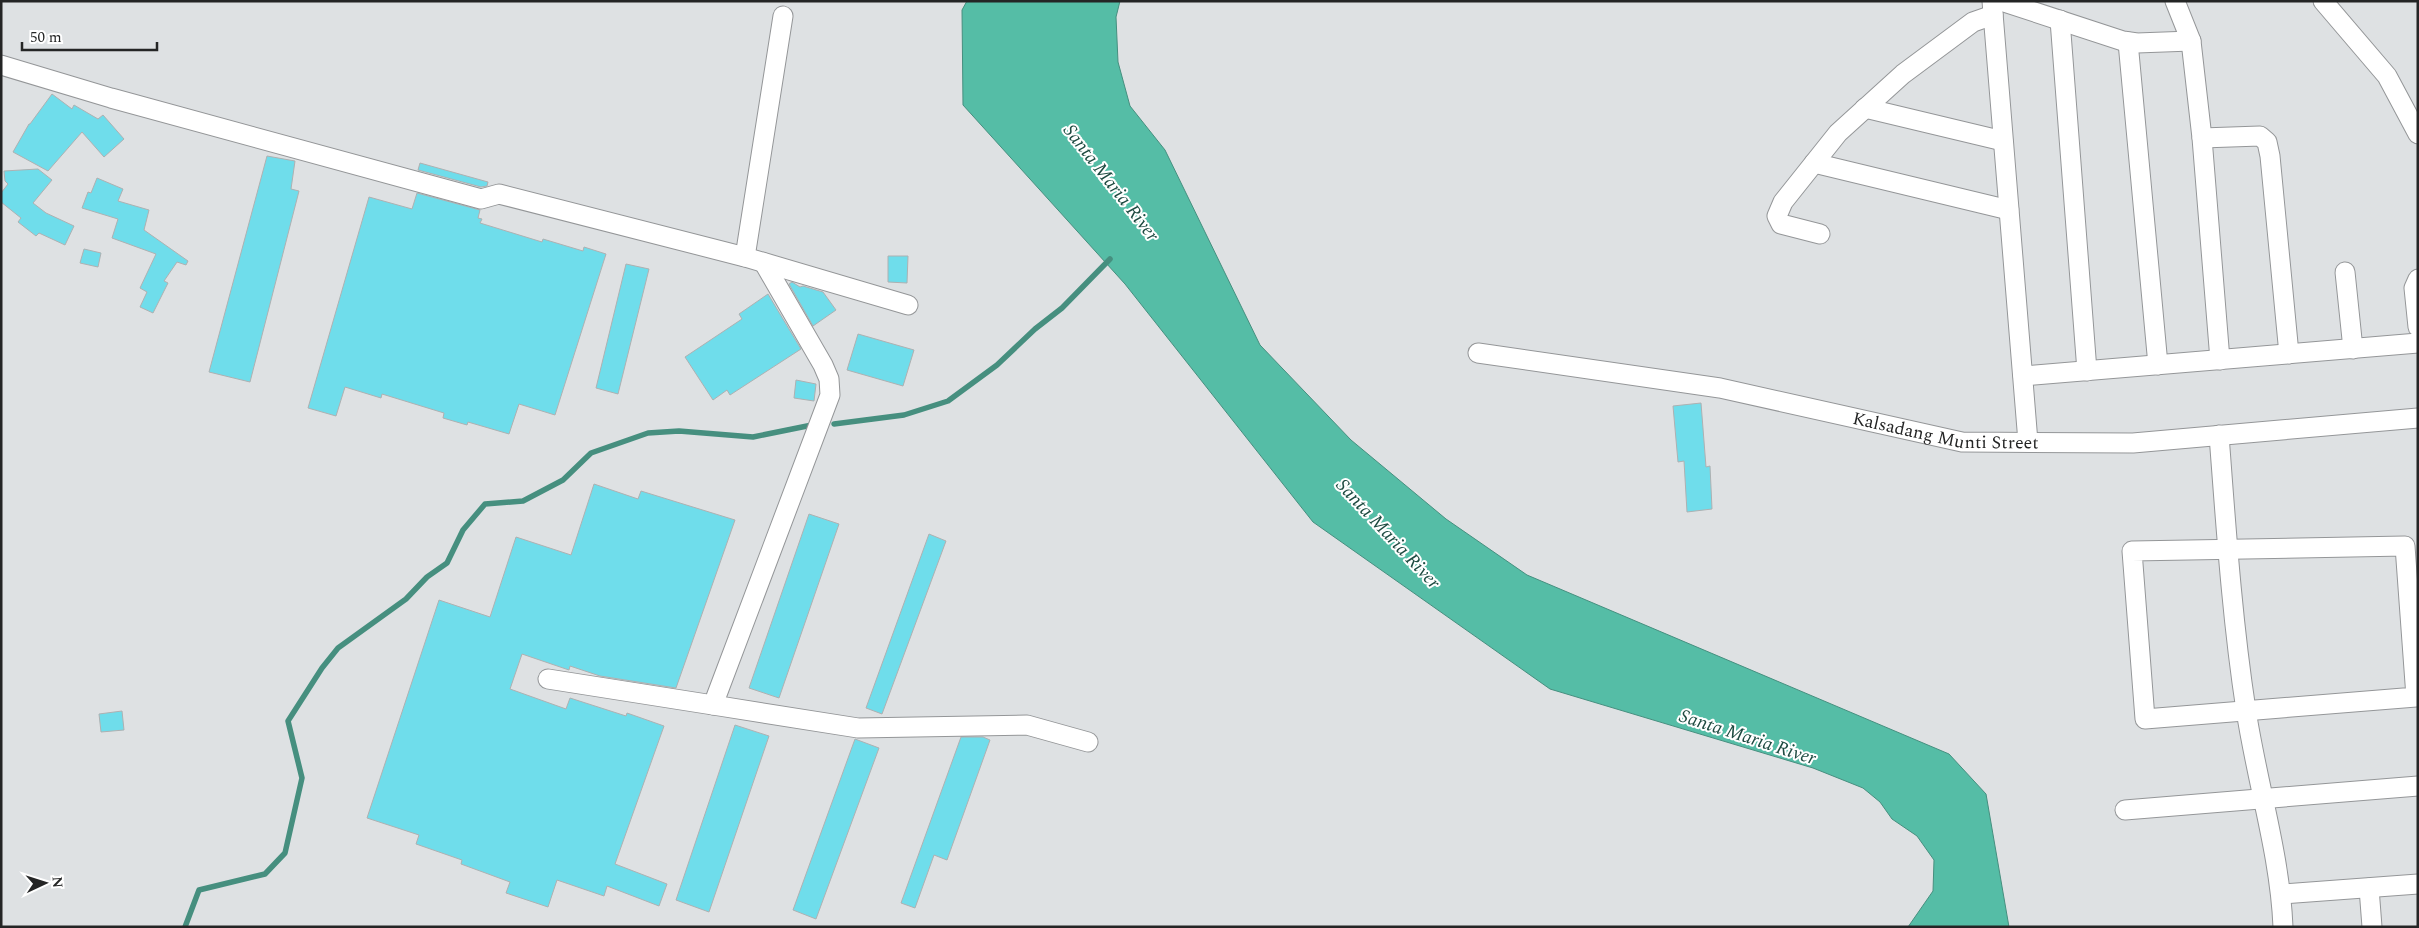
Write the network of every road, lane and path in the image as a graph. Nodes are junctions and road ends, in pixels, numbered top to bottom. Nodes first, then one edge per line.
1 (2175, 1) edge
2 (2323, 1) edge
3 (1995, 6) edge
4 (783, 16) dead end
5 (2060, 20) junction
6 (2191, 41) junction
7 (2128, 42) junction
8 (1, 66) edge
9 (1865, 108) junction
10 (2418, 134) edge
11 (2202, 138) junction
12 (2003, 141) junction
13 (1814, 164) junction
14 (2009, 210) junction
15 (1820, 234) dead end
16 (745, 257) junction
17 (764, 262) junction
18 (2345, 272) dead end
19 (2418, 278) edge
20 (908, 305) dead end
21 (2418, 327) edge
22 (2418, 344) edge
23 (2353, 349) junction
24 (1478, 354) dead end
25 (2289, 354) junction
26 (2220, 360) junction
27 (2158, 365) junction
28 (2087, 371) junction
29 (2022, 376) junction
30 (2418, 418) edge
31 (2219, 435) junction
32 (2028, 442) junction
33 (2227, 549) junction
34 (548, 679) dead end
35 (713, 705) junction
36 (2246, 711) junction
37 (1088, 742) dead end
38 (2418, 786) edge
39 (2263, 798) junction
40 (2125, 810) dead end
41 (2418, 884) edge
42 (2369, 888) junction
43 (2282, 894) junction
44 (2283, 927) edge
45 (2372, 927) edge

1 - 6 street
2 - 10 street
3 - 5 street
3 - 9 street
3 - 12 street
4 - 16 street
5 - 7 street
5 - 28 street
6 - 7 street
6 - 11 street
7 - 27 street
8 - 16 street
9 - 12 street
9 - 13 street
11 - 25 street
11 - 26 street
12 - 14 street
13 - 14 street
13 - 15 street
14 - 29 street
16 - 17 street
17 - 20 street
17 - 35 street
18 - 23 street
19 - 21 street
22 - 23 street
23 - 25 street
24 - 32 street, Kalsadang Munti Street
25 - 26 street
26 - 27 street
27 - 28 street
28 - 29 street
29 - 32 street
30 - 31 street, Kalsadang Munti Street
31 - 32 street, Kalsadang Munti Street
31 - 33 street
33 - 36 street
33 - 36 street
33 - 36 street
34 - 35 street
35 - 37 street
36 - 39 street
38 - 39 street
39 - 40 street
39 - 43 street
41 - 42 street
42 - 43 street
42 - 45 street
43 - 44 street

